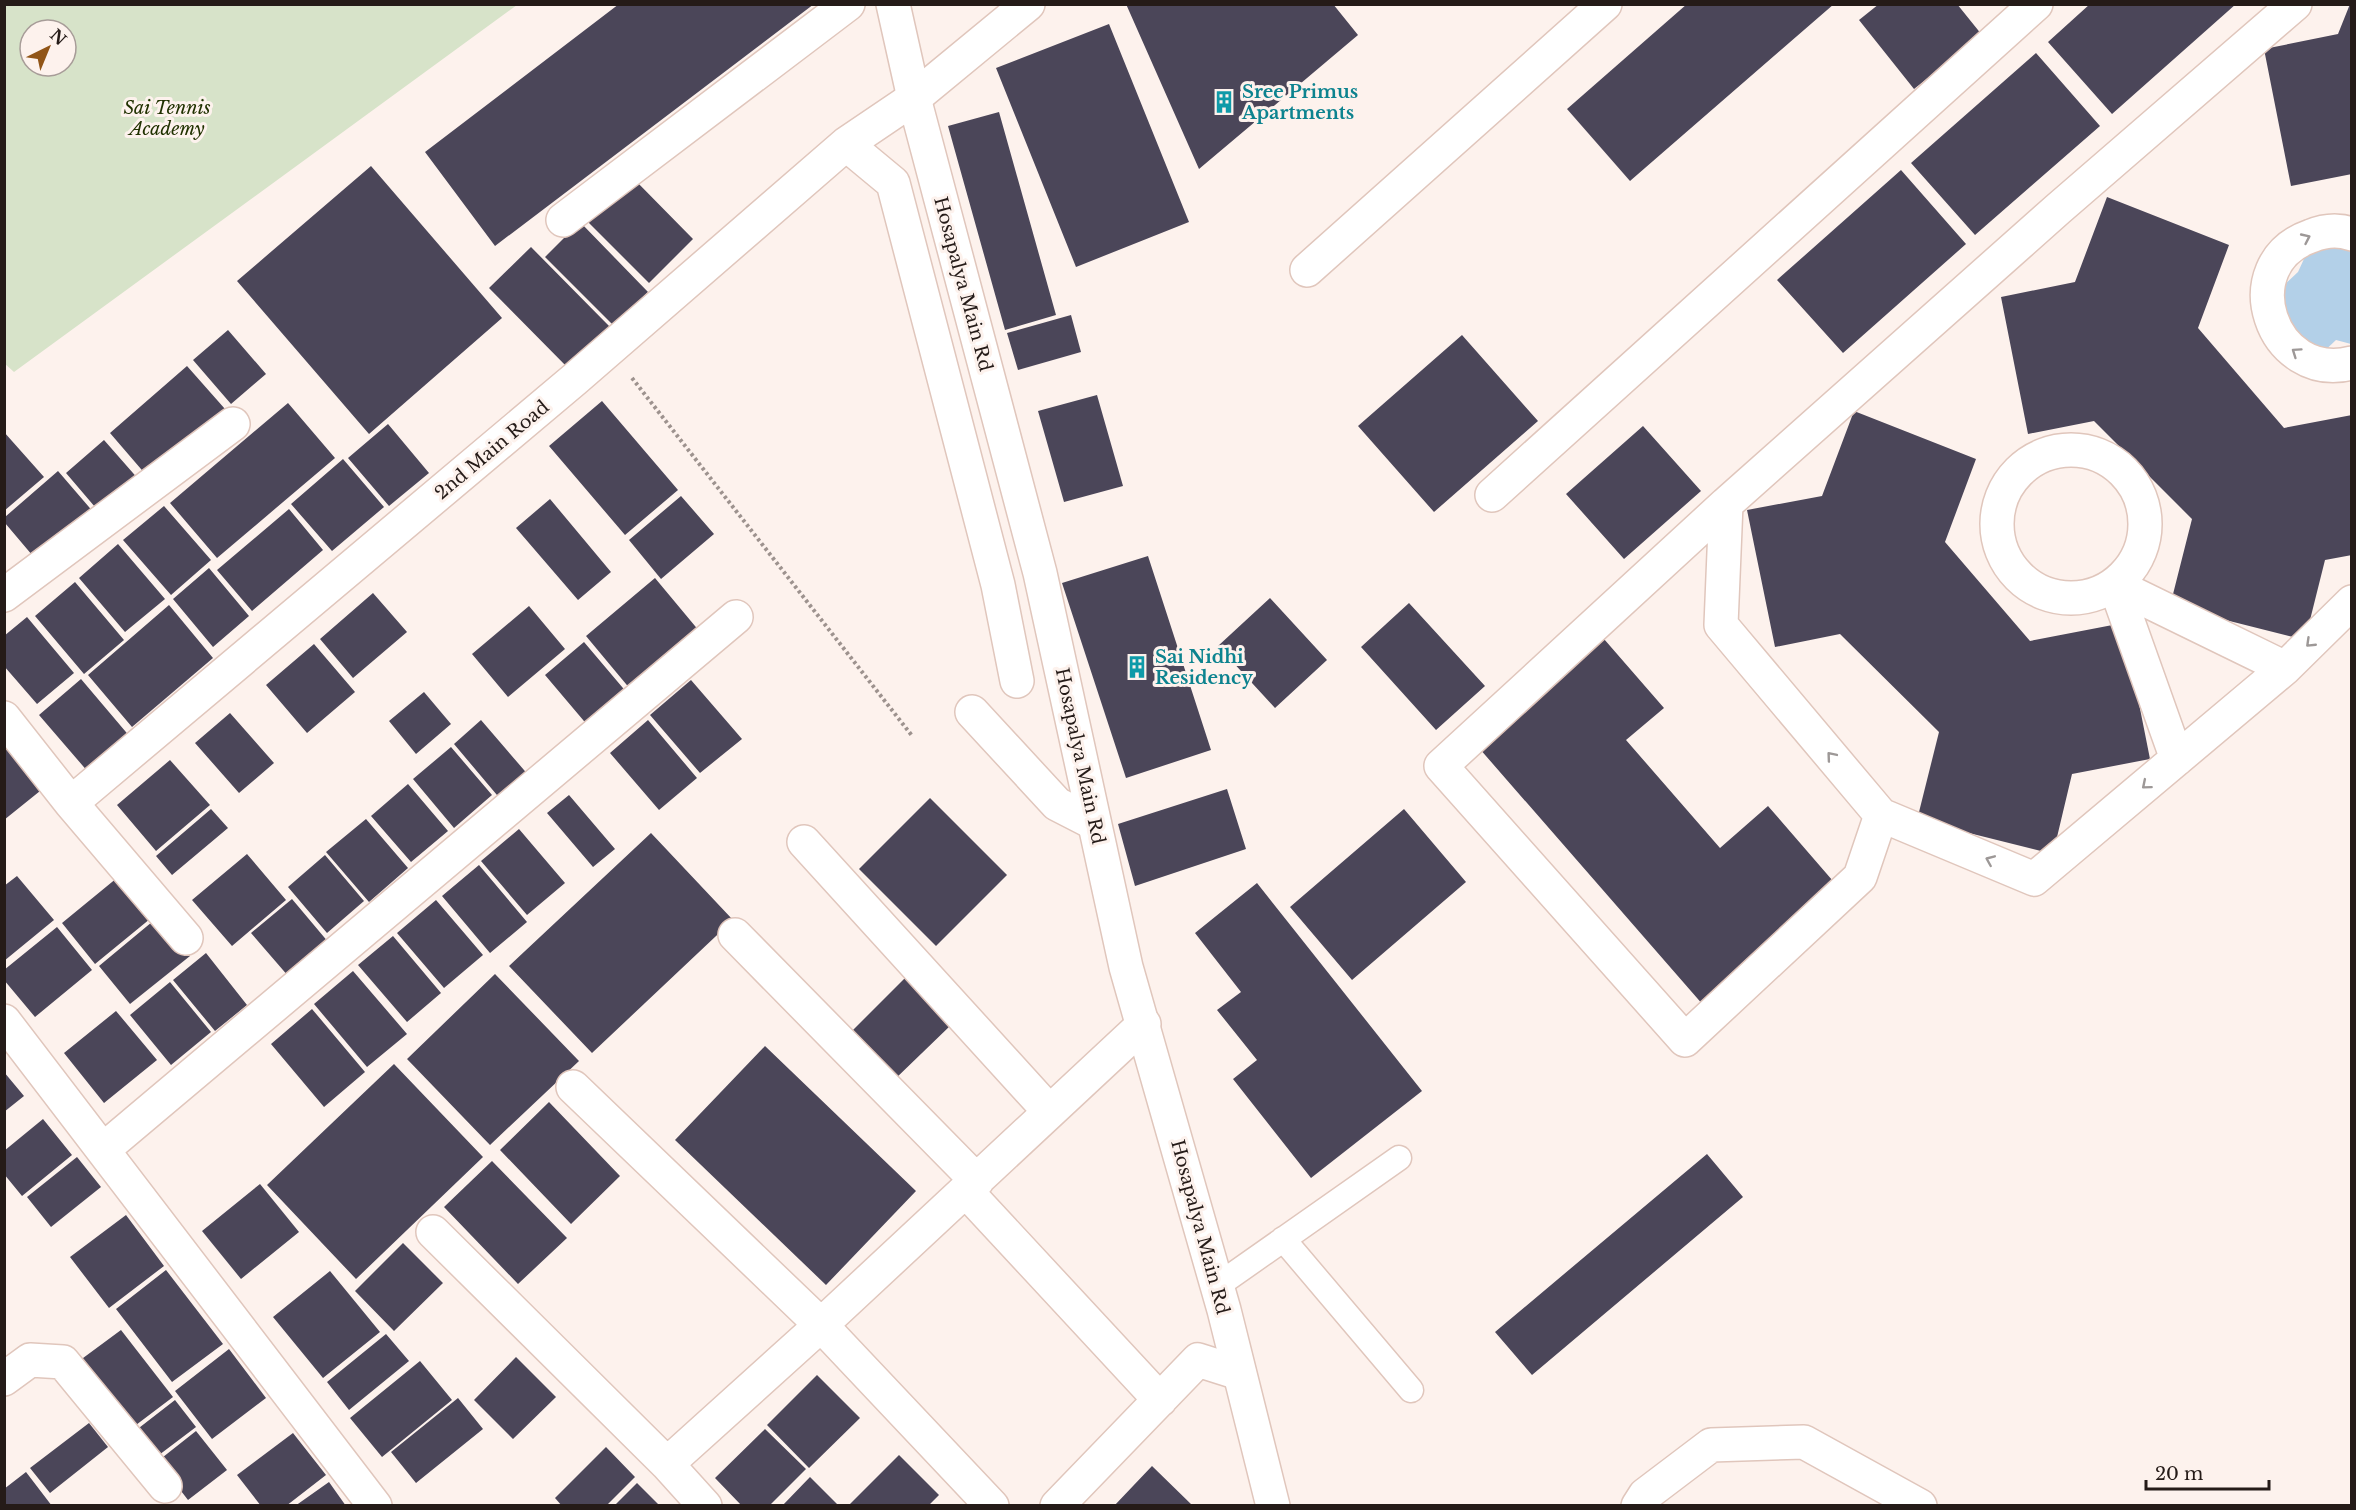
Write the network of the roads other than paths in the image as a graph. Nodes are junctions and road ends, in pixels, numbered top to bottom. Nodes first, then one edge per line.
1 (848, 4) edge
2 (893, 4) edge
3 (1028, 4) edge
4 (1605, 4) edge
5 (2036, 4) edge
6 (2295, 4) edge
7 (914, 98) junction
8 (846, 144) junction
9 (563, 220) dead end
10 (2352, 234) edge
11 (1307, 270) dead end
12 (2352, 363) edge
13 (233, 424) dead end
14 (1492, 495) dead end
15 (1726, 504) junction
16 (1040, 573) junction
17 (998, 585) junction
18 (2115, 585) junction
19 (4, 595) edge
20 (2352, 603) edge
21 (736, 617) dead end
22 (2285, 668) junction
23 (1017, 681) dead end
24 (972, 712) dead end
25 (4, 718) edge
26 (2177, 759) junction
27 (72, 803) junction
28 (1881, 815) junction
29 (1094, 823) junction
30 (804, 842) dead end
31 (735, 934) dead end
32 (186, 938) dead end
33 (4, 1021) edge
34 (1144, 1024) junction
35 (573, 1088) dead end
36 (1049, 1111) junction
37 (104, 1149) junction
38 (1399, 1158) dead end
39 (971, 1186) junction
40 (433, 1232) dead end
41 (1283, 1239) junction
42 (1217, 1286) junction
43 (821, 1325) junction
44 (1239, 1373) junction
45 (4, 1379) edge
46 (1411, 1390) dead end
47 (1160, 1400) junction
48 (667, 1464) junction
49 (165, 1486) dead end
50 (375, 1506) edge
51 (705, 1506) edge
52 (993, 1506) edge
53 (1058, 1506) edge
54 (1273, 1506) edge
55 (1638, 1506) edge
56 (1920, 1506) edge

1 - 9 street
2 - 7 street, Hosapalya Main Rd
3 - 7 street, 2nd Main Road
4 - 11 street
5 - 14 street
6 - 15 street
7 - 8 street, 2nd Main Road
7 - 16 street, Hosapalya Main Rd
8 - 17 street
8 - 27 street, 2nd Main Road
12 -> 10 street
13 - 19 street
28 -> 15 street
15 - 28 street
16 - 17 street
16 - 29 street, Hosapalya Main Rd
17 - 23 street
18 - 18 street
18 - 22 street
18 - 26 street
20 -> 22 street
21 - 37 street
22 - 26 street
24 - 29 street
25 - 27 street
26 -> 28 street
27 - 32 street
29 - 34 street, Hosapalya Main Rd
30 - 36 street
31 - 39 street
33 - 37 street
34 - 36 street
34 - 42 street, Hosapalya Main Rd
35 - 43 street
36 - 39 street
37 - 50 street
38 - 41 lane
39 - 43 street
39 - 47 street
40 - 48 street
41 - 42 lane
41 - 46 lane
42 - 44 street, Hosapalya Main Rd
43 - 48 street
43 - 52 street
44 - 47 street
44 - 54 street, Hosapalya Main Rd
45 - 49 street
47 - 53 street
48 - 51 street
55 - 56 street

